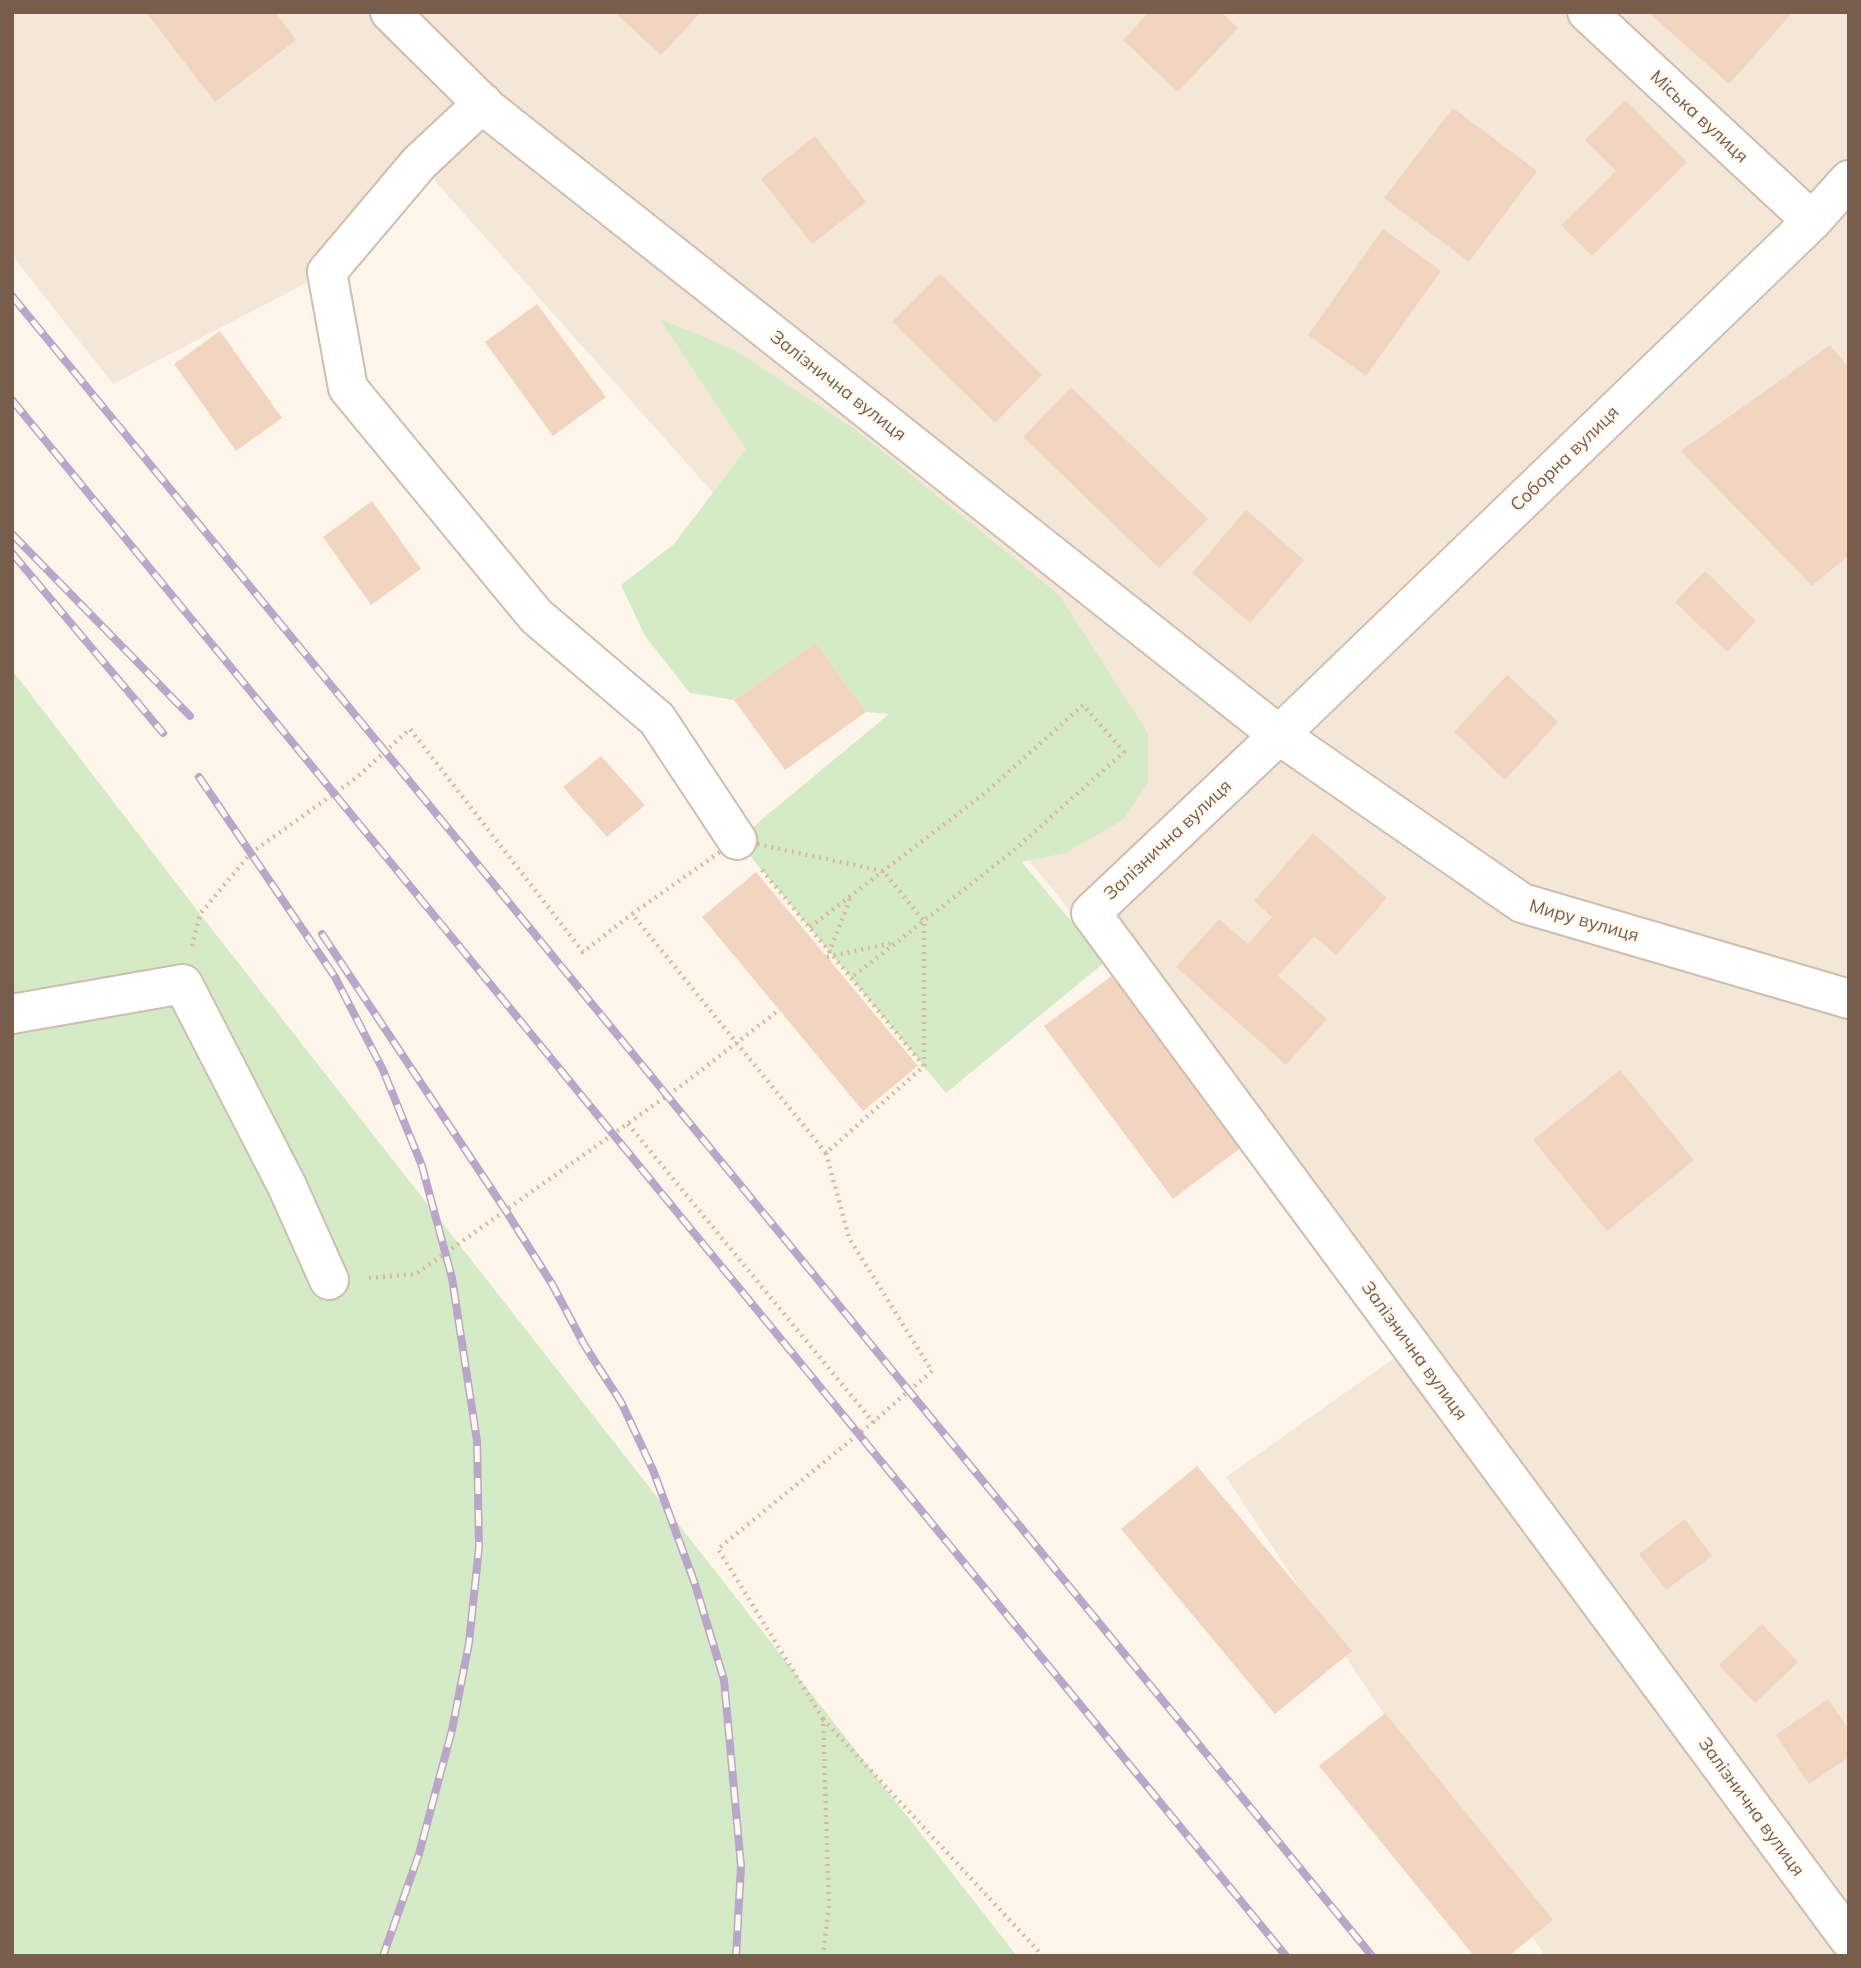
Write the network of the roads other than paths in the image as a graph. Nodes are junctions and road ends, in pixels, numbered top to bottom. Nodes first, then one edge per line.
1 (390, 12) edge
2 (1587, 12) edge
3 (483, 103) junction
4 (1849, 180) edge
5 (1812, 221) junction
6 (1279, 735) junction
7 (741, 844) road end
8 (1849, 999) edge
9 (12, 1014) edge
10 (330, 1280) road end
11 (1849, 1939) edge

1 - 3 street, Залізнична вулиця
2 - 5 street, Міська вулиця
3 - 6 street, Залізнична вулиця
3 - 7 street
4 - 5 street, Соборна вулиця
5 - 6 street, Соборна вулиця
6 - 8 street, Миру вулиця
6 - 11 street, Залізнична вулиця
9 - 10 street

